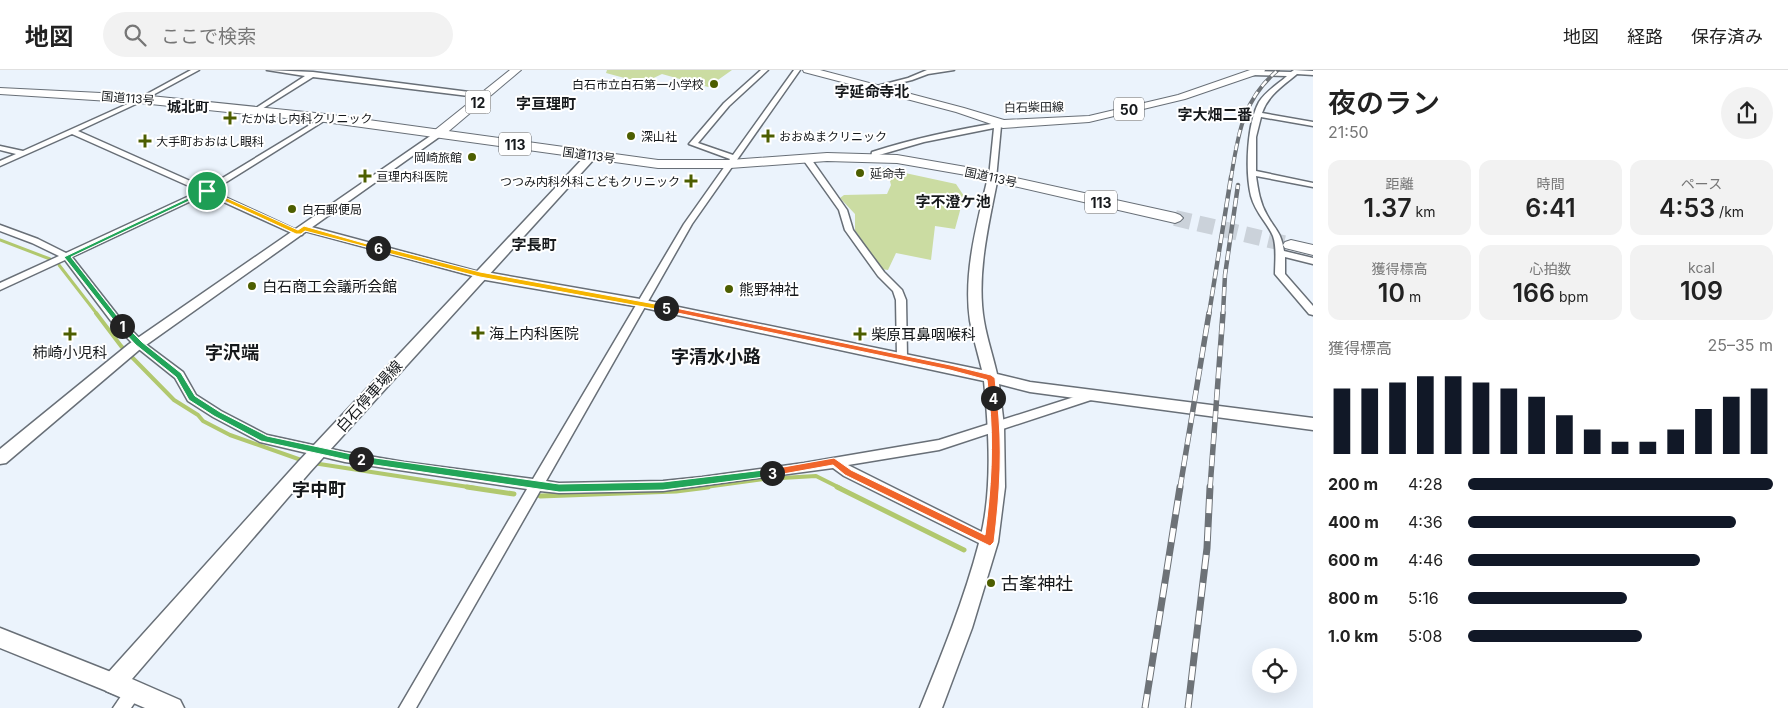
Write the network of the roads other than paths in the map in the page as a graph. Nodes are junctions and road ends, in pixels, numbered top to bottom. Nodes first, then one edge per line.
1 (196, 70) edge
2 (270, 70) edge
3 (319, 70) edge
4 (516, 70) edge
5 (765, 70) edge
6 (797, 70) edge
7 (808, 70) edge
8 (951, 70) edge
9 (927, 71) edge
10 (1256, 72) edge
11 (1295, 72) edge
12 (1313, 73) edge
13 (312, 74) junction
14 (876, 86) junction
15 (0, 91) edge
16 (485, 96) junction
17 (140, 99) junction
18 (255, 111) junction
19 (1260, 115) junction
20 (325, 118) junction
21 (1001, 124) junction
22 (1313, 124) edge
23 (72, 130) junction
24 (439, 133) junction
25 (0, 148) edge
26 (23, 153) junction
27 (591, 156) junction
28 (806, 158) junction
29 (875, 158) junction
30 (733, 161) junction
31 (0, 164) edge
32 (1252, 173) junction
33 (993, 177) junction
34 (1313, 185) edge
35 (207, 191) junction
36 (1175, 218) tunnel mouth
37 (0, 228) edge
38 (301, 230) junction
39 (1286, 249) junction
40 (1313, 250) edge
41 (67, 257) junction
42 (1313, 261) edge
43 (480, 274) junction
44 (0, 287) edge
45 (640, 303) junction
46 (1313, 312) edge
47 (132, 348) junction
48 (902, 357) junction
49 (991, 378) junction
50 (1092, 395) junction
51 (1313, 424) edge
52 (996, 426) junction
53 (313, 457) junction
54 (0, 458) edge
55 (834, 462) junction
56 (536, 486) junction
57 (990, 542) junction
58 (0, 638) edge
59 (123, 694) edge
60 (172, 708) edge
61 (407, 708) edge
62 (931, 708) edge

1 - 17 street
2 - 13 street
3 - 13 street
4 - 16 main road, 12
5 - 30 street
6 - 30 street
7 - 14 main road, 白石柴田線 / 50
8 - 9 street
9 - 14 street
10 - 11 street
10 - 21 main road, 白石柴田線 / 50
11 - 12 street
11 - 19 street
13 - 16 street
13 - 18 street
14 - 21 main road, 白石柴田線 / 50
15 - 17 highway, 国道113号 / 113
16 - 24 main road, 12
17 - 18 highway, 国道113号 / 113
17 - 23 street
18 - 20 highway, 国道113号 / 113
19 - 22 street
19 - 32 street
20 - 24 highway, 国道113号 / 113
20 - 35 street
21 - 29 street
21 - 33 street
23 - 26 street
23 - 35 street
24 - 27 highway, 国道113号 / 113
24 - 38 street
25 - 26 street
26 - 31 street
27 - 30 highway, 国道113号 / 113
27 - 43 main road, 白石停車場線
28 - 29 highway, 国道113号 / 113
28 - 30 highway, 国道113号 / 113
28 - 48 street
29 - 33 highway, 国道113号 / 113
30 - 45 street
32 - 34 street
32 - 39 street
33 - 36 highway, 国道113号 / 113
33 - 49 street
35 - 38 street
35 - 41 street
37 - 41 street
38 - 43 street
38 - 47 street
39 - 40 highway
39 - 42 street
39 - 46 street
41 - 44 street
41 - 47 street
43 - 45 street
43 - 53 main road, 白石停車場線
45 - 48 street
45 - 56 street
47 - 53 street
47 - 54 street
48 - 49 street
49 - 50 street
49 - 52 street
50 - 51 street
50 - 52 street
52 - 55 street
52 - 57 street
53 - 56 street
53 - 59 main road, 白石停車場線
55 - 56 street
55 - 57 street
56 - 61 street
57 - 62 street
58 - 59 street
59 - 60 main road

